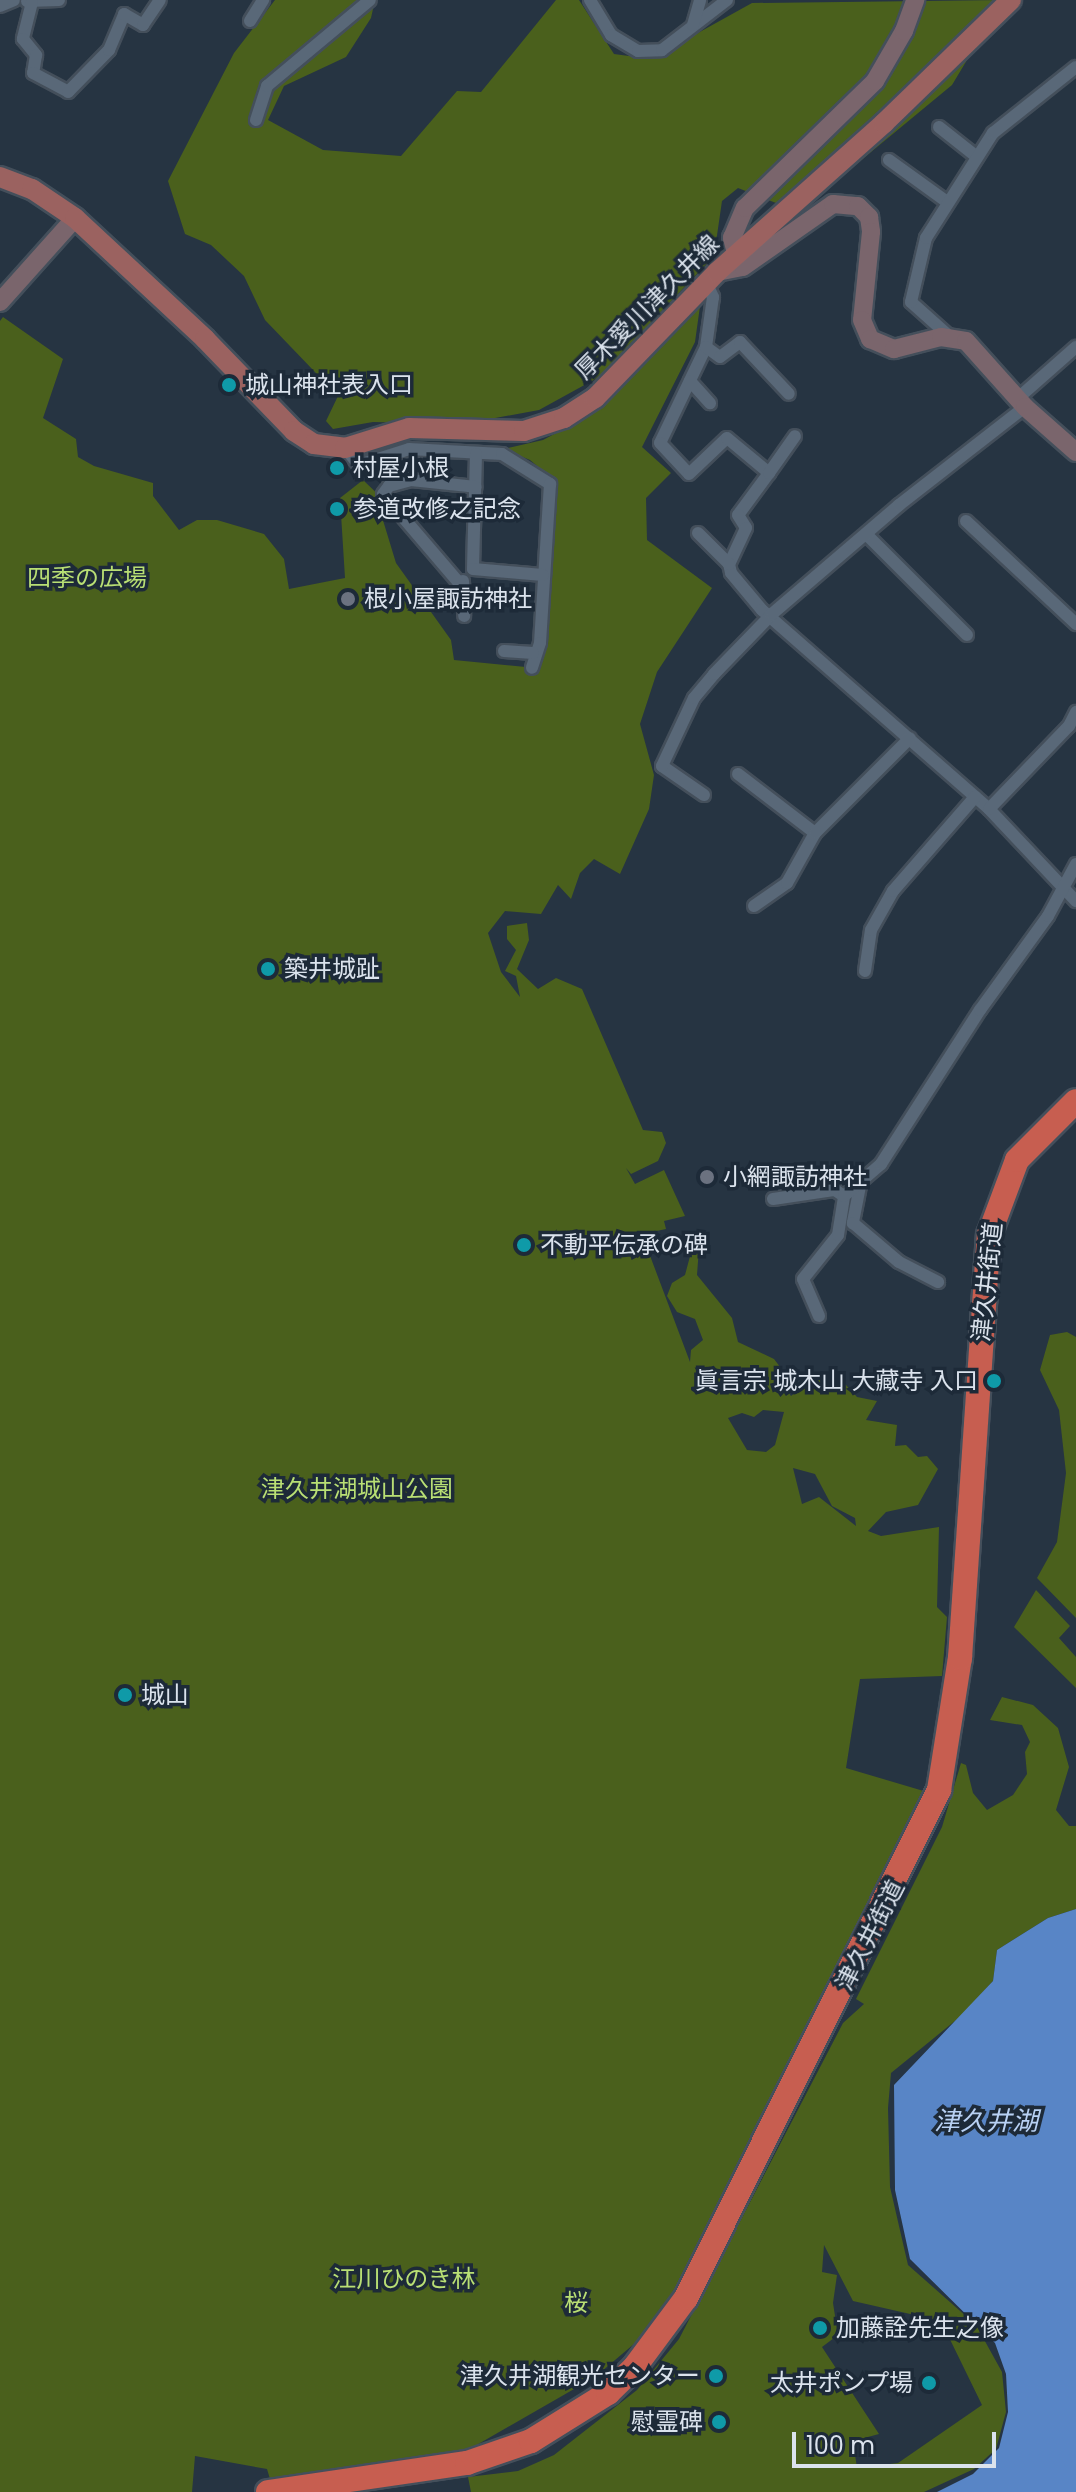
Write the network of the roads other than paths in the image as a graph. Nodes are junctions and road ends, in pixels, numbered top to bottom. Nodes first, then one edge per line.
1 (14, 0) edge
2 (59, 0) edge
3 (160, 0) edge
4 (263, 0) edge
5 (370, 0) edge
6 (590, 0) edge
7 (700, 0) edge
8 (727, 0) edge
9 (915, 0) edge
10 (1011, 0) edge
11 (28, 1) edge
12 (0, 6) edge
13 (250, 21) dead end
14 (693, 25) junction
15 (1076, 67) edge
16 (256, 120) dead end
17 (939, 127) dead end
18 (977, 157) junction
19 (889, 160) dead end
20 (0, 177) edge
21 (947, 202) junction
22 (75, 218) junction
23 (736, 253) junction
24 (712, 277) junction
25 (0, 302) edge
26 (949, 336) junction
27 (706, 347) junction
28 (1076, 347) edge
29 (690, 381) junction
30 (789, 394) dead end
31 (710, 403) dead end
32 (1021, 403) junction
33 (795, 436) dead end
34 (345, 448) junction
35 (1076, 452) edge
36 (476, 454) junction
37 (769, 473) junction
38 (476, 487) junction
39 (966, 521) dead end
40 (698, 533) dead end
41 (868, 536) junction
42 (729, 564) junction
43 (473, 569) junction
44 (543, 575) junction
45 (460, 584) junction
46 (772, 614) junction
47 (464, 616) dead end
48 (1076, 624) edge
49 (967, 635) dead end
50 (504, 651) dead end
51 (533, 653) junction
52 (532, 668) dead end
53 (1076, 712) edge
54 (910, 738) junction
55 (738, 774) dead end
56 (704, 795) dead end
57 (975, 797) junction
58 (989, 809) junction
59 (815, 833) junction
60 (1076, 864) edge
61 (1064, 891) junction
62 (1076, 901) edge
63 (754, 906) dead end
64 (865, 971) dead end
65 (1076, 1101) edge
66 (860, 1186) junction
67 (844, 1196) junction
68 (773, 1199) dead end
69 (938, 1282) dead end
70 (819, 1316) dead end
71 (272, 2491) edge

1 - 12 street
2 - 11 street
3 - 11 street
4 - 13 street
5 - 16 street
6 - 14 street
7 - 14 street
8 - 14 street
9 - 23 street
10 - 23 main road, 厚木愛川津久井線
15 - 18 street
17 - 18 street
18 - 21 street
19 - 21 street
20 - 22 main road
21 - 26 street
22 - 25 street
22 - 34 main road
23 - 24 main road, 厚木愛川津久井線
24 - 26 street
24 - 27 street
24 - 34 main road, 厚木愛川津久井線
26 - 32 street
27 - 29 street
27 - 30 street
28 - 32 street
29 - 31 street
29 - 37 street
32 - 35 street
32 - 41 street
33 - 37 street
34 - 36 street
36 - 38 street
36 - 44 street
37 - 42 street
38 - 43 street
38 - 45 street
39 - 48 street
40 - 42 street
41 - 46 street
41 - 49 street
42 - 46 street
43 - 44 street
43 - 45 street
44 - 51 street
45 - 47 street
46 - 54 street
46 - 56 street
50 - 51 street
51 - 52 street
53 - 58 street
54 - 57 street
54 - 59 street
55 - 59 street
57 - 58 street
57 - 64 street
58 - 61 street
59 - 63 street
60 - 61 street
61 - 62 street
61 - 66 street
65 - 71 highway, 津久井街道
66 - 67 street
66 - 69 street
67 - 68 street
67 - 70 street

